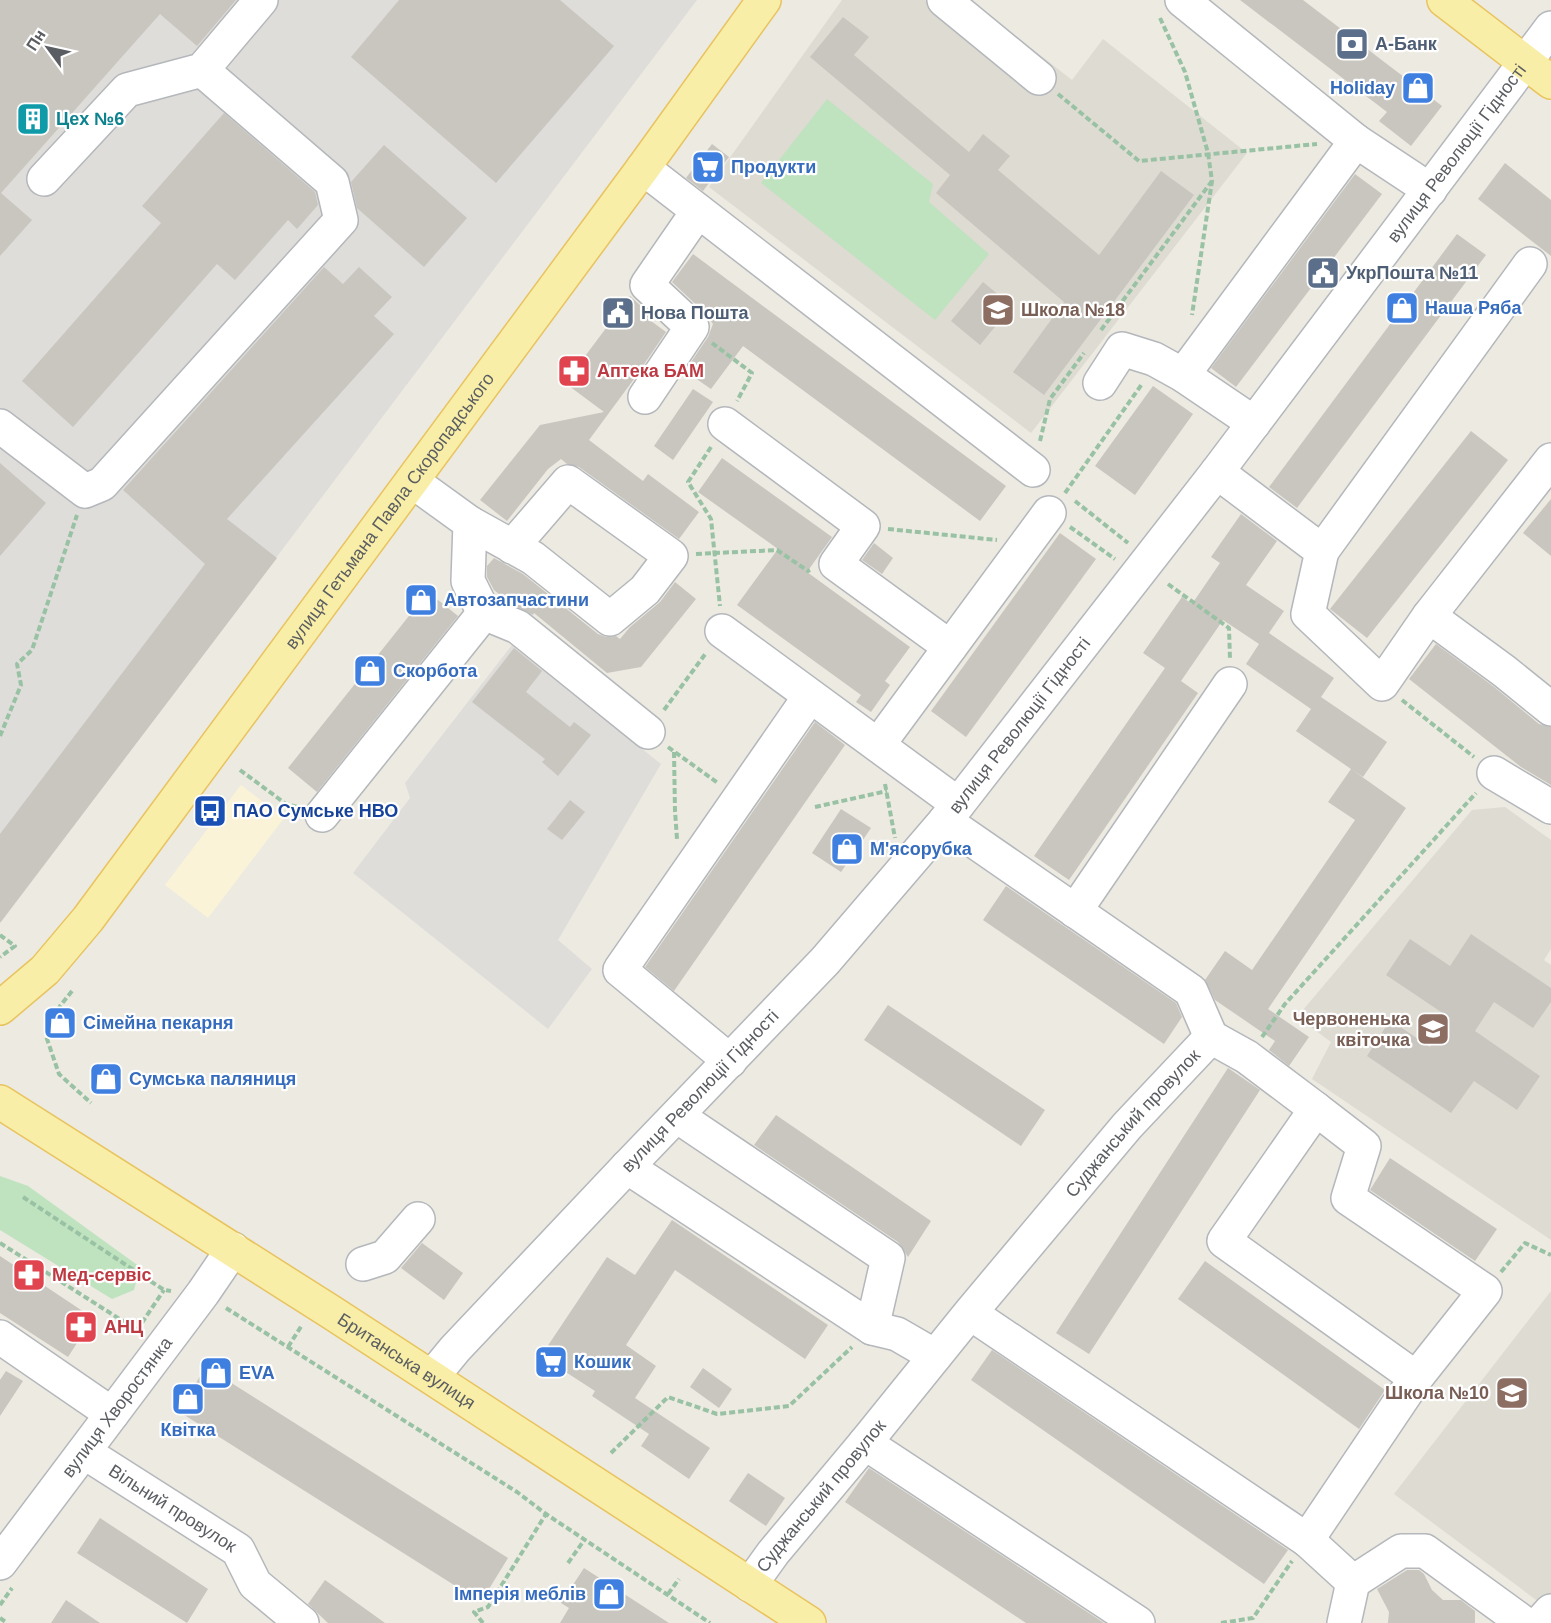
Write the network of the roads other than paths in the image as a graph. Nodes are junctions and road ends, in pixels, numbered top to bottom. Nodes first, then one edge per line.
1 (261, 0) edge
2 (764, 0) edge
3 (944, 0) edge
4 (1444, 0) edge
5 (1169, 5) edge
6 (1551, 28) edge
7 (1525, 62) junction
8 (202, 70) junction
9 (1039, 78) road end
10 (1551, 82) edge
11 (1356, 141) junction
12 (643, 168) junction
13 (44, 179) dead end
14 (1430, 190) junction
15 (698, 211) junction
16 (1530, 264) dead end
17 (1183, 375) junction
18 (1100, 383) dead end
19 (645, 397) dead end
20 (1254, 423) junction
21 (725, 424) road end
22 (0, 426) edge
23 (1551, 460) edge
24 (1033, 470) road end
25 (1217, 472) junction
26 (412, 481) junction
27 (1049, 513) dead end
28 (470, 523) junction
29 (512, 547) junction
30 (1322, 551) junction
31 (484, 613) junction
32 (1429, 616) junction
33 (722, 631) road end
34 (950, 647) junction
35 (1230, 684) road end
36 (810, 696) junction
37 (1551, 709) edge
38 (648, 732) road end
39 (878, 745) junction
40 (1494, 773) road end
41 (1551, 807) edge
42 (952, 812) junction
43 (322, 815) road end
44 (1075, 911) junction
45 (0, 1008) edge
46 (1211, 1037) junction
47 (730, 1061) junction
48 (0, 1102) edge
49 (1316, 1109) junction
50 (676, 1116) junction
51 (627, 1167) junction
52 (418, 1219) dead end
53 (233, 1249) junction
54 (363, 1264) dead end
55 (970, 1313) junction
56 (872, 1328) junction
57 (0, 1337) edge
58 (935, 1356) junction
59 (432, 1377) junction
60 (1416, 1378) junction
61 (112, 1414) junction
62 (865, 1443) junction
63 (84, 1452) junction
64 (10, 1530) edge
65 (1307, 1540) junction
66 (0, 1563) edge
67 (1353, 1582) junction
68 (750, 1585) junction
69 (1551, 1611) edge
70 (303, 1623) edge
71 (809, 1623) edge
72 (1138, 1623) edge
73 (1344, 1623) edge
74 (1524, 1623) edge
75 (1540, 1623) edge

1 - 8 street
2 - 12 main road, вулиця Гетьмана Павла Скоропадського
3 - 9 street
4 - 7 main road
5 - 11 street
6 - 7 street, вулиця Революції Гідності
7 - 10 main road
7 - 14 street, вулиця Революції Гідності
8 - 13 street
8 - 22 street
11 - 14 street
11 - 17 street
12 - 15 street
12 - 26 main road, вулиця Гетьмана Павла Скоропадського
14 - 20 street, вулиця Революції Гідності
15 - 19 street
15 - 24 street
16 - 30 street
17 - 18 street
17 - 20 street
20 - 25 street, вулиця Революції Гідності
21 - 34 street
23 - 32 street
25 - 30 street
25 - 42 street, вулиця Революції Гідності
26 - 28 street
26 - 45 main road, вулиця Гетьмана Павла Скоропадського
27 - 34 street
28 - 29 street
28 - 31 street
29 - 29 street
30 - 32 street
31 - 38 street
31 - 43 street
32 - 37 street
33 - 36 street
34 - 39 street
35 - 44 street
36 - 39 street
36 - 47 street
39 - 42 street
40 - 41 street
42 - 44 street
42 - 47 street, вулиця Революції Гідності
44 - 46 street
46 - 49 street, Суджанський провулок
46 - 55 street, Суджанський провулок
47 - 50 street, вулиця Революції Гідності
48 - 53 main road, Британська вулиця
49 - 60 street, Суджанський провулок
49 - 60 street
50 - 51 street, вулиця Революції Гідності
50 - 56 street
51 - 56 street
51 - 59 street, вулиця Революції Гідності
52 - 54 street
53 - 59 main road, Британська вулиця
53 - 61 street, вулиця Хворостянка
55 - 58 street, Суджанський провулок
55 - 65 street
56 - 58 street
57 - 61 street
58 - 62 street, Суджанський провулок
59 - 68 main road, Британська вулиця
60 - 65 street
61 - 63 street, вулиця Хворостянка
62 - 68 street, Суджанський провулок
62 - 72 street
63 - 64 street, вулиця Хворостянка
63 - 70 street, Вільний провулок
64 - 66 street, вулиця Хворостянка
65 - 67 street
67 - 73 street
67 - 74 street
68 - 71 main road, Британська вулиця
69 - 75 street

